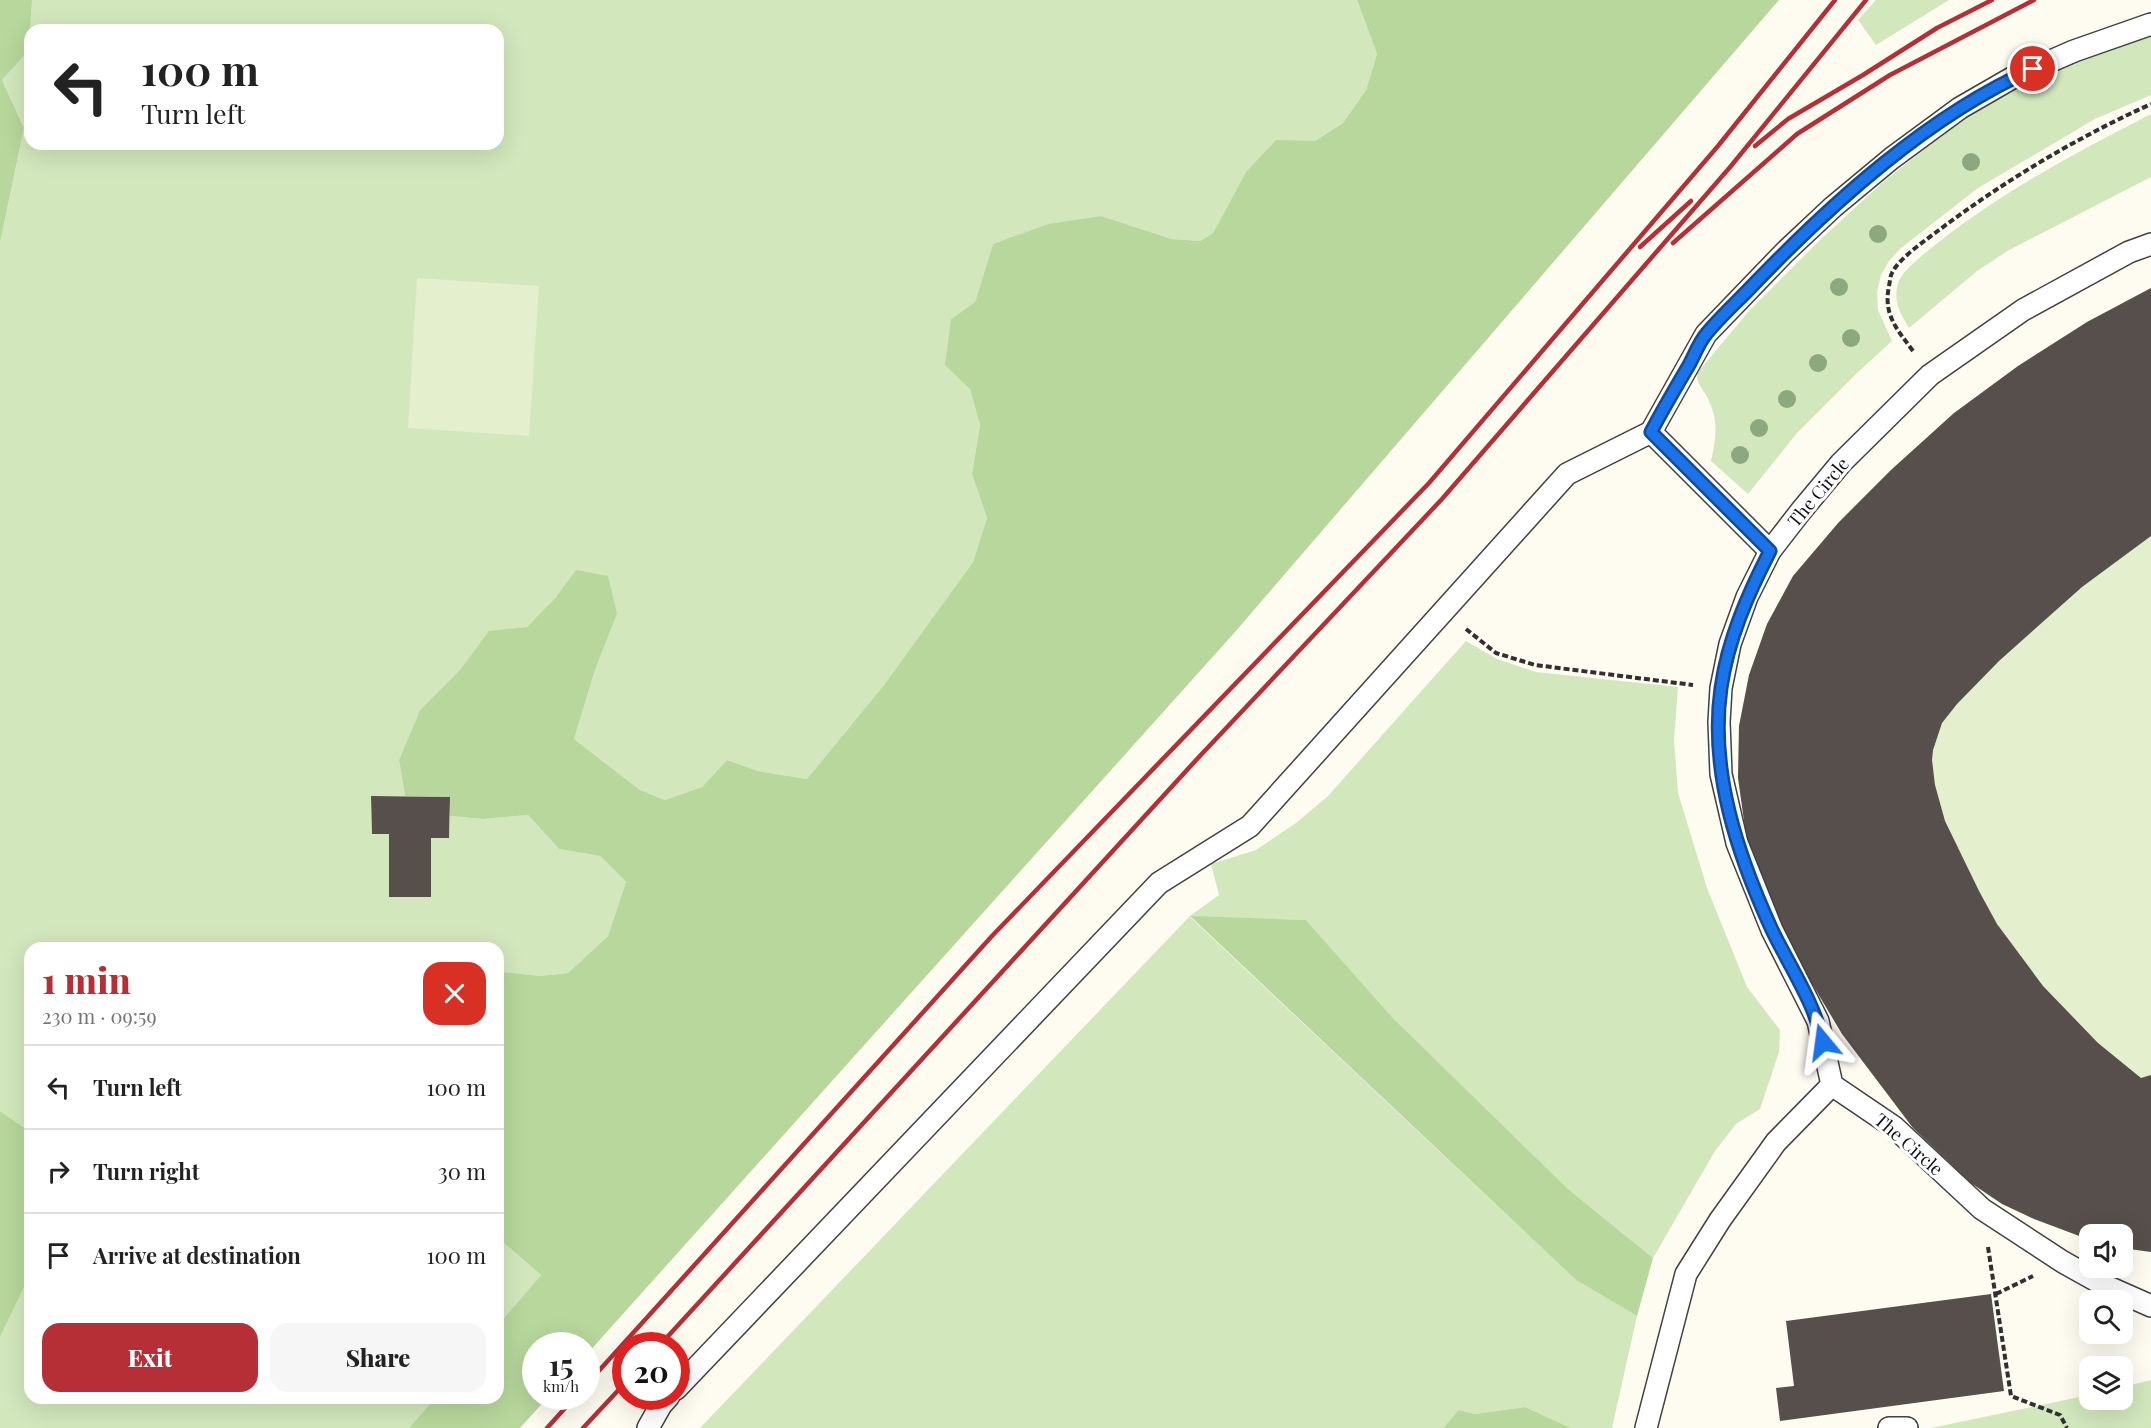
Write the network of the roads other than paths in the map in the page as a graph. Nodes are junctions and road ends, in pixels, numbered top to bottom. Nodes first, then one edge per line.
1 (2151, 24) edge
2 (2151, 244) edge
3 (1651, 432) junction
4 (1770, 551) junction
5 (1832, 1085) junction
6 (2151, 1306) edge
7 (690, 1374) edge
8 (658, 1410) edge
9 (648, 1428) edge
10 (1646, 1428) edge
11 (1889, 1428) edge
12 (1907, 1428) edge

1 - 3 lane
2 - 4 lane, The Circle
3 - 4 lane
3 - 7 lane
4 - 5 lane, The Circle
5 - 6 lane, The Circle
5 - 10 lane
8 - 9 lane
11 - 12 lane

